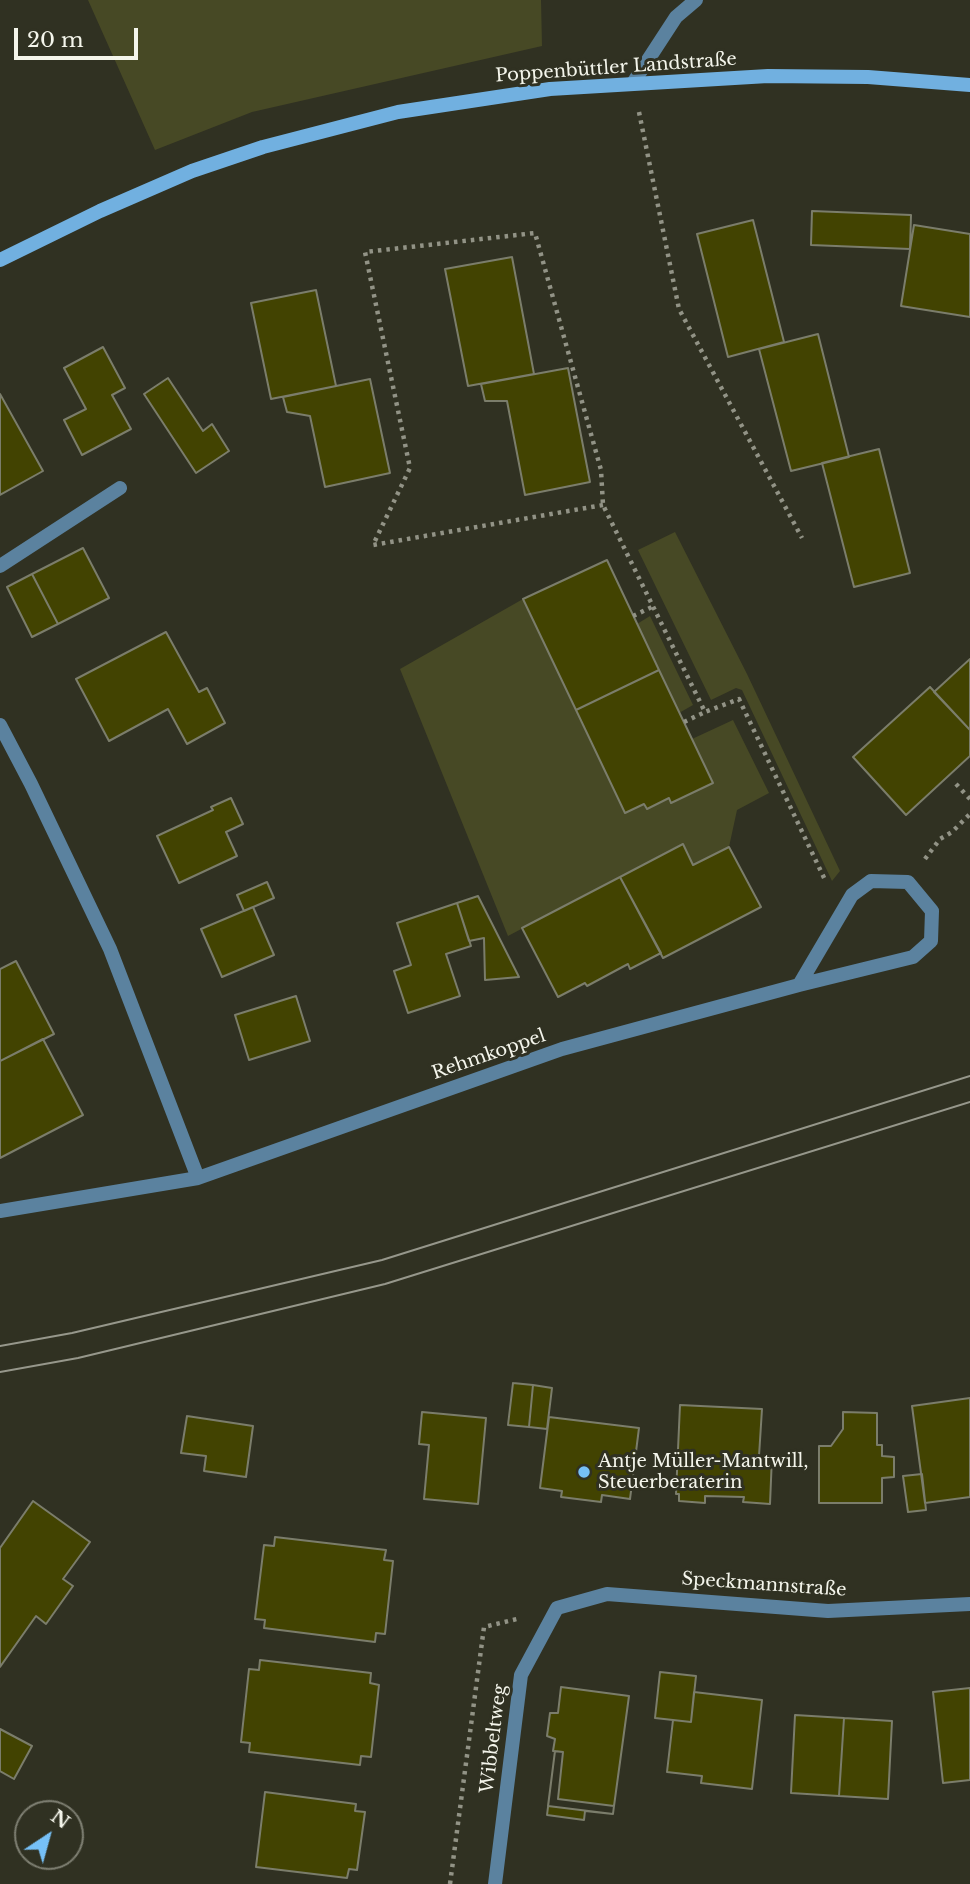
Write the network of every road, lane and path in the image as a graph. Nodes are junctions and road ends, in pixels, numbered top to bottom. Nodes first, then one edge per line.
1 (696, 0) edge
2 (633, 83) junction
3 (970, 85) edge
4 (0, 260) edge
5 (120, 488) dead end
6 (603, 505) junction
7 (803, 538) dead end
8 (0, 566) edge
9 (654, 606) junction
10 (633, 616) dead end
11 (705, 712) junction
12 (684, 722) dead end
13 (0, 725) edge
14 (956, 784) dead end
15 (970, 799) edge
16 (970, 814) edge
17 (908, 882) junction
18 (841, 913) junction
19 (799, 985) junction
20 (198, 1178) junction
21 (0, 1210) edge
22 (970, 1604) edge
23 (558, 1608) junction
24 (450, 1884) edge
25 (495, 1884) edge

1 - 2 street
2 - 3 main road, Poppenbüttler Landstraße
2 - 4 main road, Poppenbüttler Landstraße
2 - 7 path
5 - 8 street
6 - 6 path
6 - 9 path
9 - 10 path
9 - 11 path
11 - 12 path
11 - 18 path
13 - 20 street
14 - 15 path
16 - 17 path
17 - 18 street
17 - 19 street, Rehmkoppel
18 - 19 street
19 - 20 street, Rehmkoppel
20 - 21 street, Rehmkoppel
22 - 23 street, Speckmannstraße
23 - 24 path
23 - 25 street, Wibbeltweg

